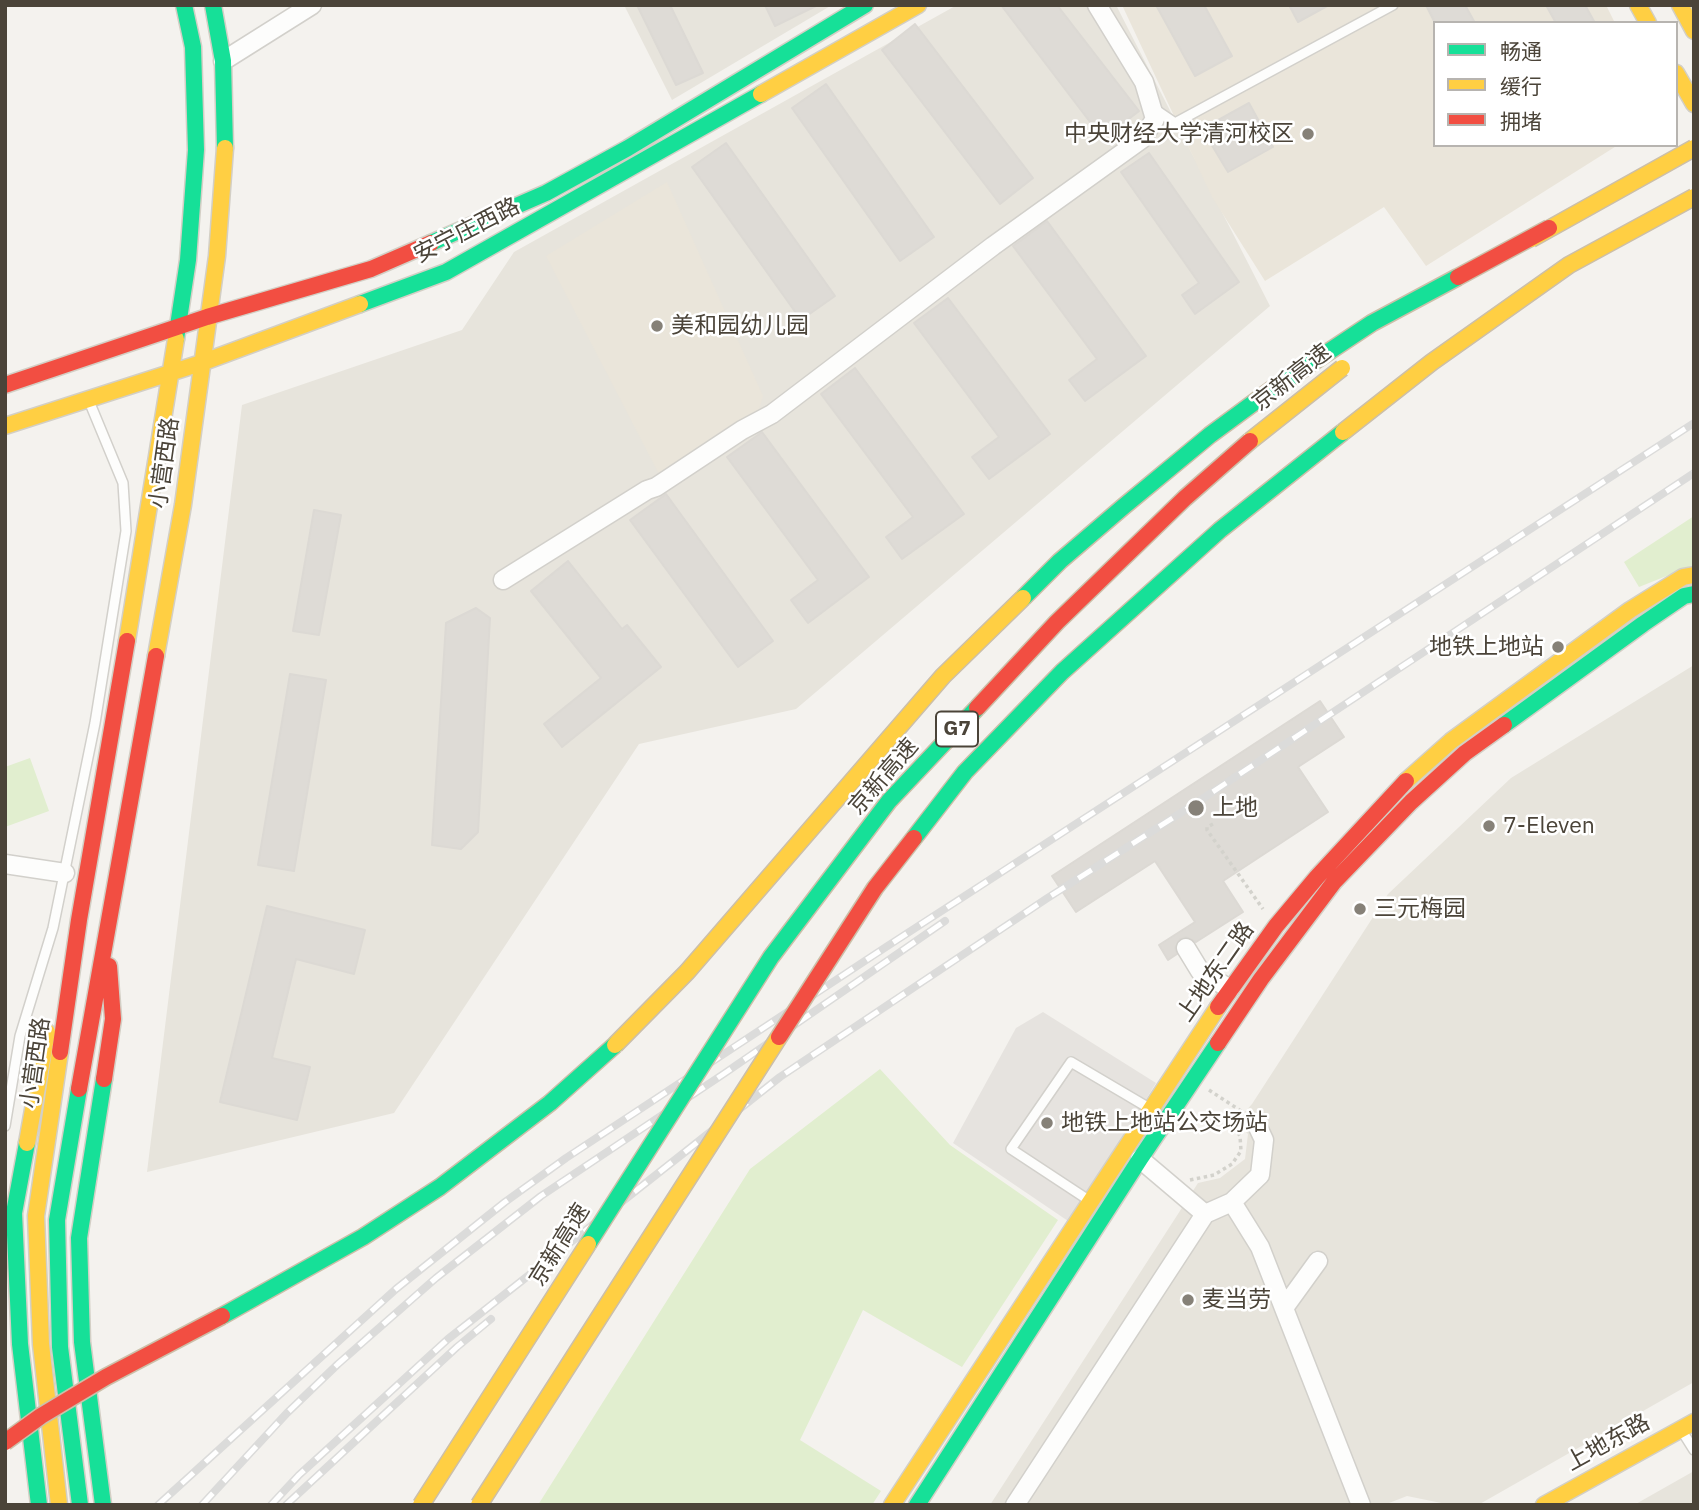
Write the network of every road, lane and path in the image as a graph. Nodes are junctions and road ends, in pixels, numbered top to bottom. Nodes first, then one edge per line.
1 (184, 5) edge
2 (213, 5) edge
3 (312, 5) edge
4 (864, 5) edge
5 (918, 5) edge
6 (1097, 5) edge
7 (1393, 5) edge
8 (1638, 5) edge
9 (1680, 5) edge
10 (1647, 21) edge
11 (1694, 32) edge
12 (223, 61) junction
13 (1678, 76) edge
14 (1694, 104) edge
15 (1151, 107) junction
16 (1694, 148) edge
17 (1694, 197) edge
18 (1549, 228) junction
19 (207, 317) junction
20 (177, 327) junction
21 (1383, 336) dead end
22 (1352, 360) dead end
23 (201, 363) junction
24 (170, 374) junction
25 (5, 385) edge
26 (88, 399) junction
27 (5, 426) edge
28 (1694, 575) edge
29 (503, 580) dead end
30 (1694, 594) edge
31 (95, 723) junction
32 (114, 726) junction
33 (1213, 824) dead end
34 (5, 864) edge
35 (65, 873) junction
36 (79, 920) junction
37 (107, 923) junction
38 (1276, 926) junction
39 (1186, 948) dead end
40 (1230, 989) junction
41 (1194, 1080) junction
42 (1151, 1110) junction
43 (1240, 1110) junction
44 (1167, 1119) junction
45 (1256, 1123) joint
46 (5, 1126) edge
47 (1140, 1159) junction
48 (1174, 1188) junction
49 (1091, 1201) junction
50 (1232, 1202) junction
51 (1106, 1211) junction
52 (1205, 1214) junction
53 (1318, 1261) dead end
54 (1284, 1308) junction
55 (1687, 1426) edge
56 (5, 1442) edge
57 (1694, 1450) edge
58 (39, 1505) edge
59 (59, 1505) edge
60 (80, 1505) edge
61 (103, 1505) edge
62 (421, 1505) edge
63 (479, 1505) edge
64 (892, 1505) edge
65 (917, 1505) edge
66 (1015, 1505) edge
67 (1361, 1505) edge
68 (1544, 1505) edge

1 - 20 main road, 小营西路
2 - 12 main road, 小营西路
3 - 12 street
4 - 19 main road
5 - 23 main road, 安宁庄西路
6 - 15 street
7 - 15 lane
8 - 10 main road
9 - 11 main road
12 - 19 main road, 小营西路
13 - 14 main road
15 - 29 street
16 - 18 main road, bridge
17 - 63 main road, G7, bridge
18 - 21 main road, bridge
18 - 56 main road, bridge
19 - 20 main road
19 - 23 main road, 小营西路
20 - 24 main road, 小营西路
20 - 25 main road
22 - 62 main road, 京新高速 / G7, bridge
23 - 24 main road, 安宁庄西路
23 - 37 main road, 小营西路
24 - 26 main road, 安宁庄西路
24 - 32 main road, 小营西路
26 - 27 main road, 安宁庄西路
26 - 31 lane
28 - 38 main road, 上地东二路
30 - 41 main road, 上地东二路
31 - 32 lane
31 - 35 lane
32 - 36 main road, 小营西路
33 - 38 path
34 - 35 street
35 - 46 lane
36 - 58 main road, 小营西路
36 - 59 main road, 小营西路
37 - 60 main road, 小营西路
37 - 61 main road, 小营西路
38 - 40 main road, 上地东二路
39 - 40 street
40 - 42 main road, 上地东二路
41 - 43 path
41 - 44 main road, 上地东二路
42 - 44 lane
42 - 49 main road, 上地东二路
42 - 49 lane
43 - 45 path
43 - 48 path
44 - 47 main road, 上地东二路
45 - 50 street
47 - 48 street
47 - 51 main road, 上地东二路
48 - 52 street
49 - 51 lane
49 - 64 main road, 上地东二路
50 - 52 street
50 - 54 street
51 - 65 main road, 上地东二路
52 - 66 street
53 - 54 street
54 - 67 street
55 - 57 lane
55 - 68 main road, 上地东路

